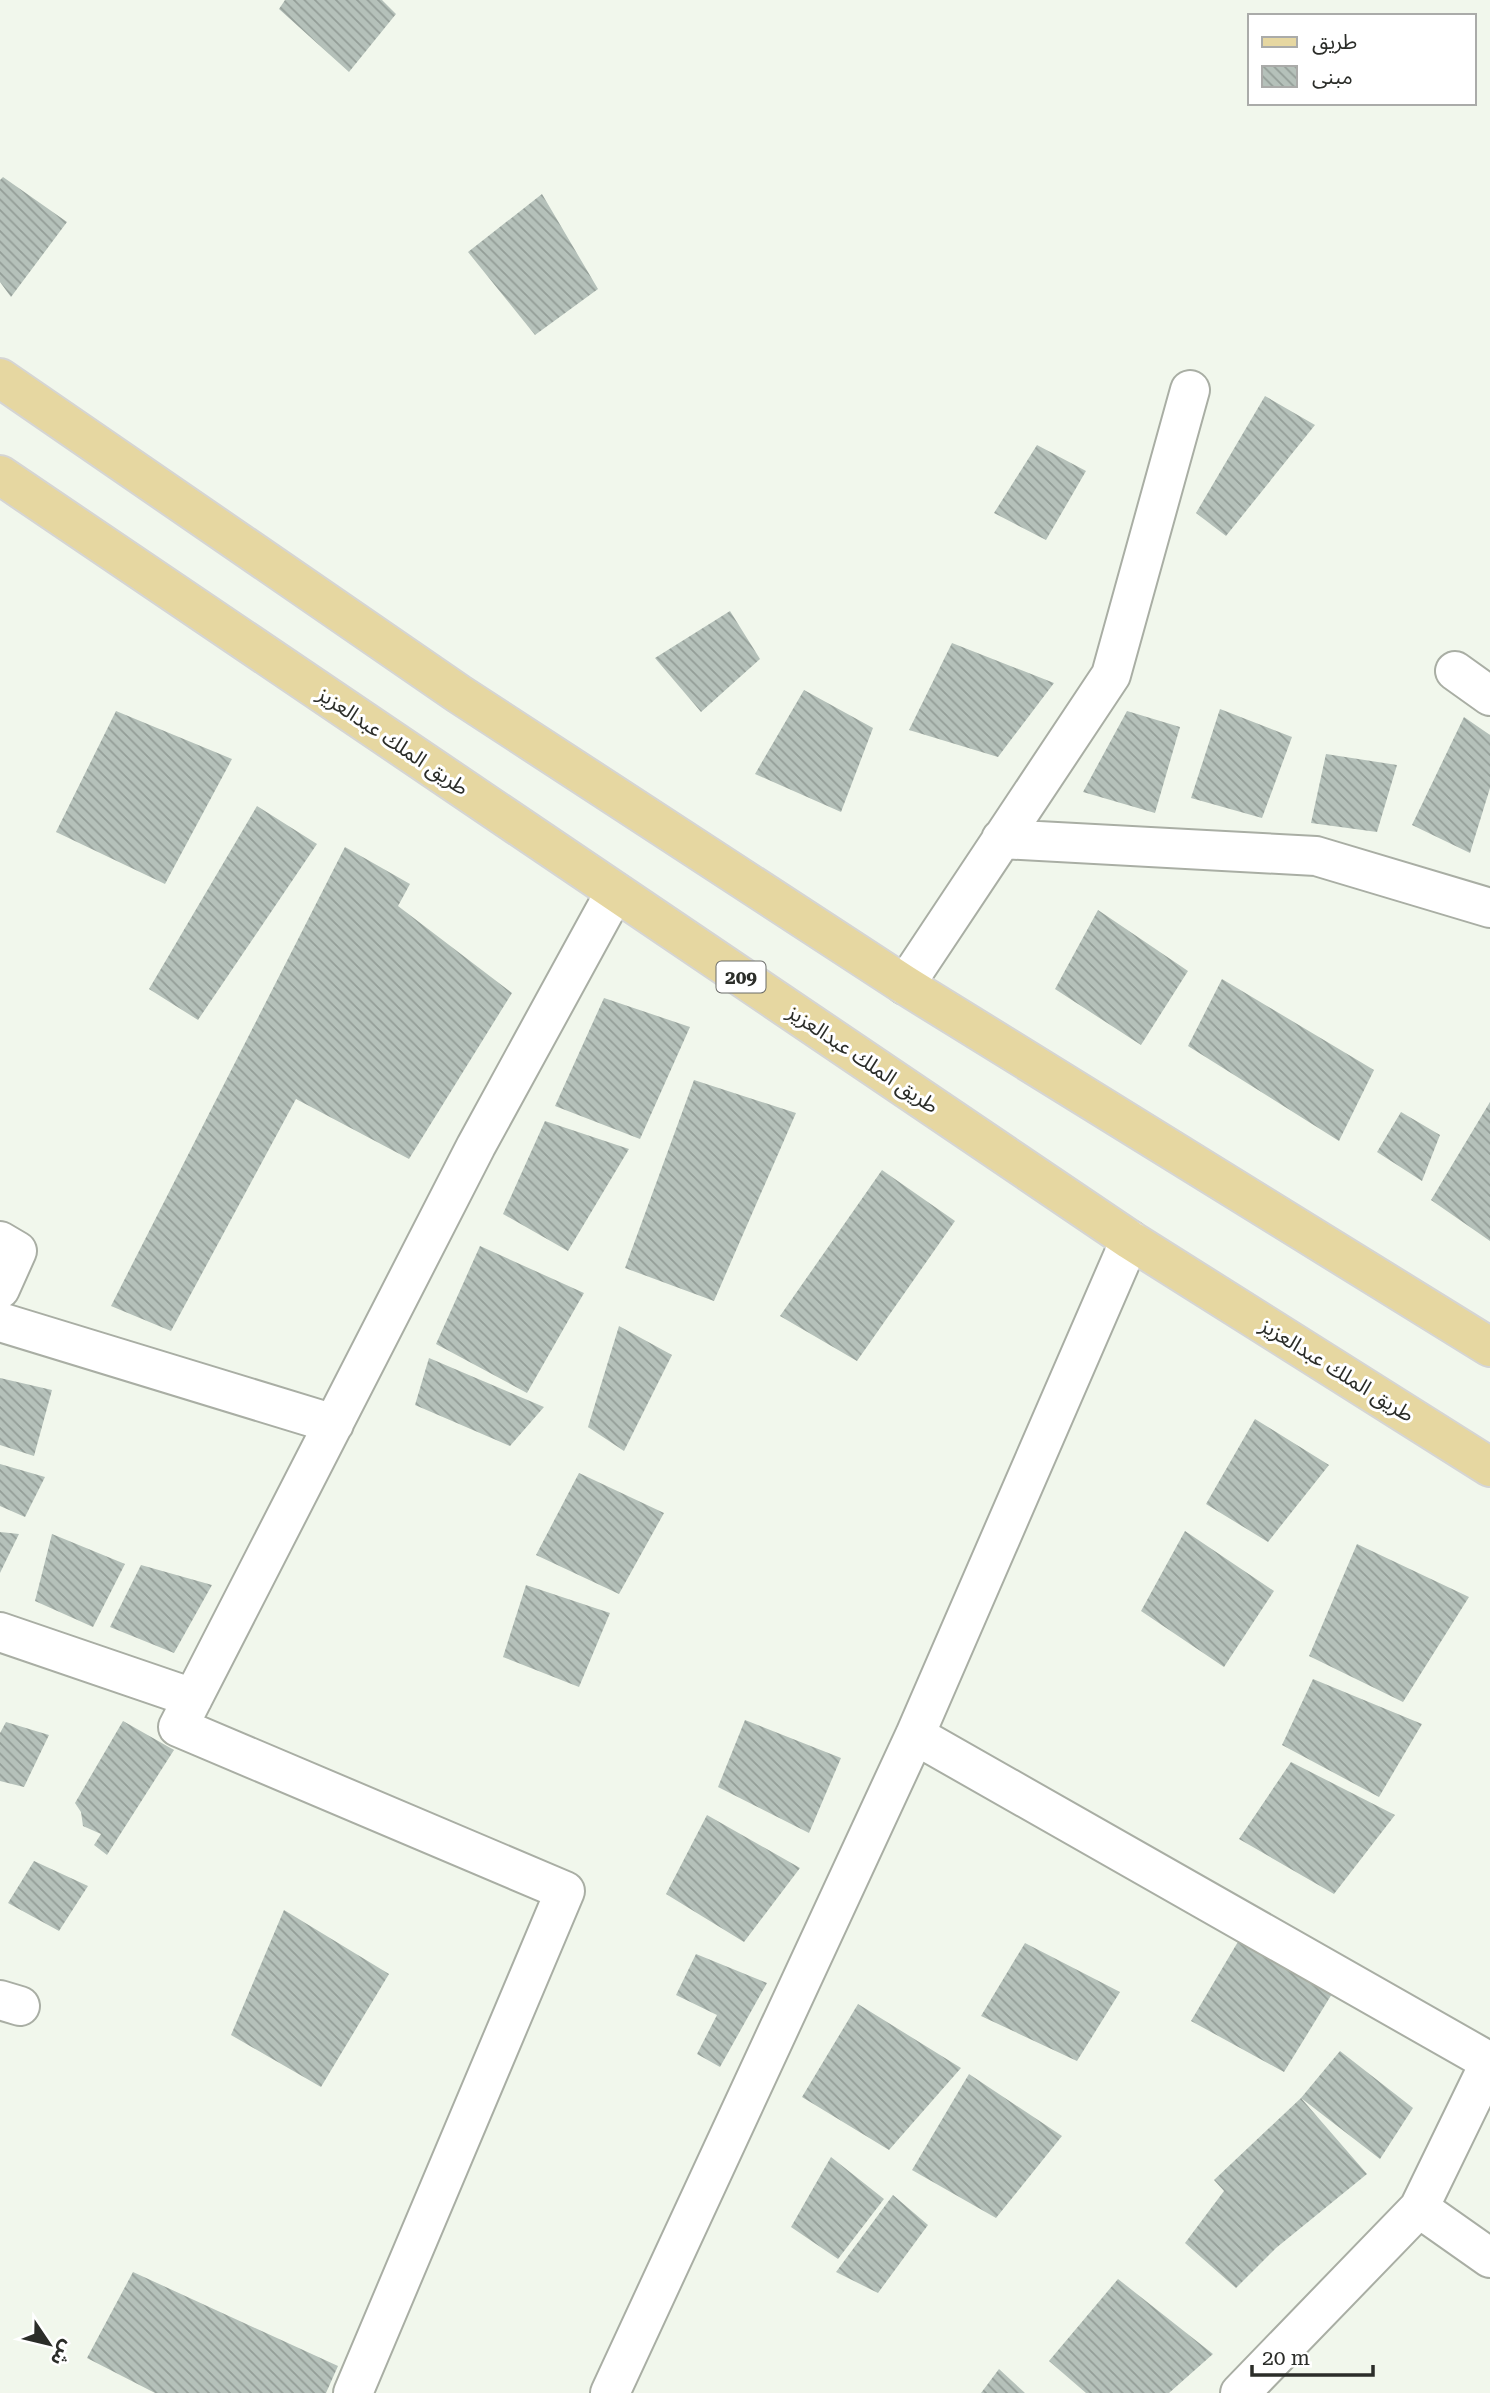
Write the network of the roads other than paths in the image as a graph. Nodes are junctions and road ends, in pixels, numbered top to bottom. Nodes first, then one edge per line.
1 (0, 378) edge
2 (1190, 390) dead end
3 (0, 475) edge
4 (1455, 671) dead end
5 (1490, 696) edge
6 (1002, 839) junction
7 (615, 892) junction
8 (1490, 908) edge
9 (905, 985) junction
10 (1130, 1240) junction
11 (0, 1241) edge
12 (0, 1289) edge
13 (0, 1322) edge
14 (1490, 1347) edge
15 (334, 1424) junction
16 (1490, 1467) edge
17 (0, 1632) edge
18 (193, 1698) junction
19 (915, 1735) junction
20 (1490, 2062) edge
21 (1419, 2208) junction
22 (1490, 2258) edge
23 (353, 2393) edge
24 (610, 2393) edge
25 (1240, 2393) edge

1 - 9 main road
2 - 6 street
3 - 7 main road, طريق الملك عبدالعزيز / 209
4 - 5 street
6 - 8 street
6 - 9 street
7 - 10 main road, طريق الملك عبدالعزيز / 209
7 - 15 street
9 - 14 main road
10 - 16 main road, طريق الملك عبدالعزيز / 209
10 - 19 street
11 - 12 street
13 - 15 street
15 - 18 street
17 - 18 street
18 - 23 street
19 - 20 street
19 - 24 street
20 - 21 street
21 - 22 street
21 - 25 street

